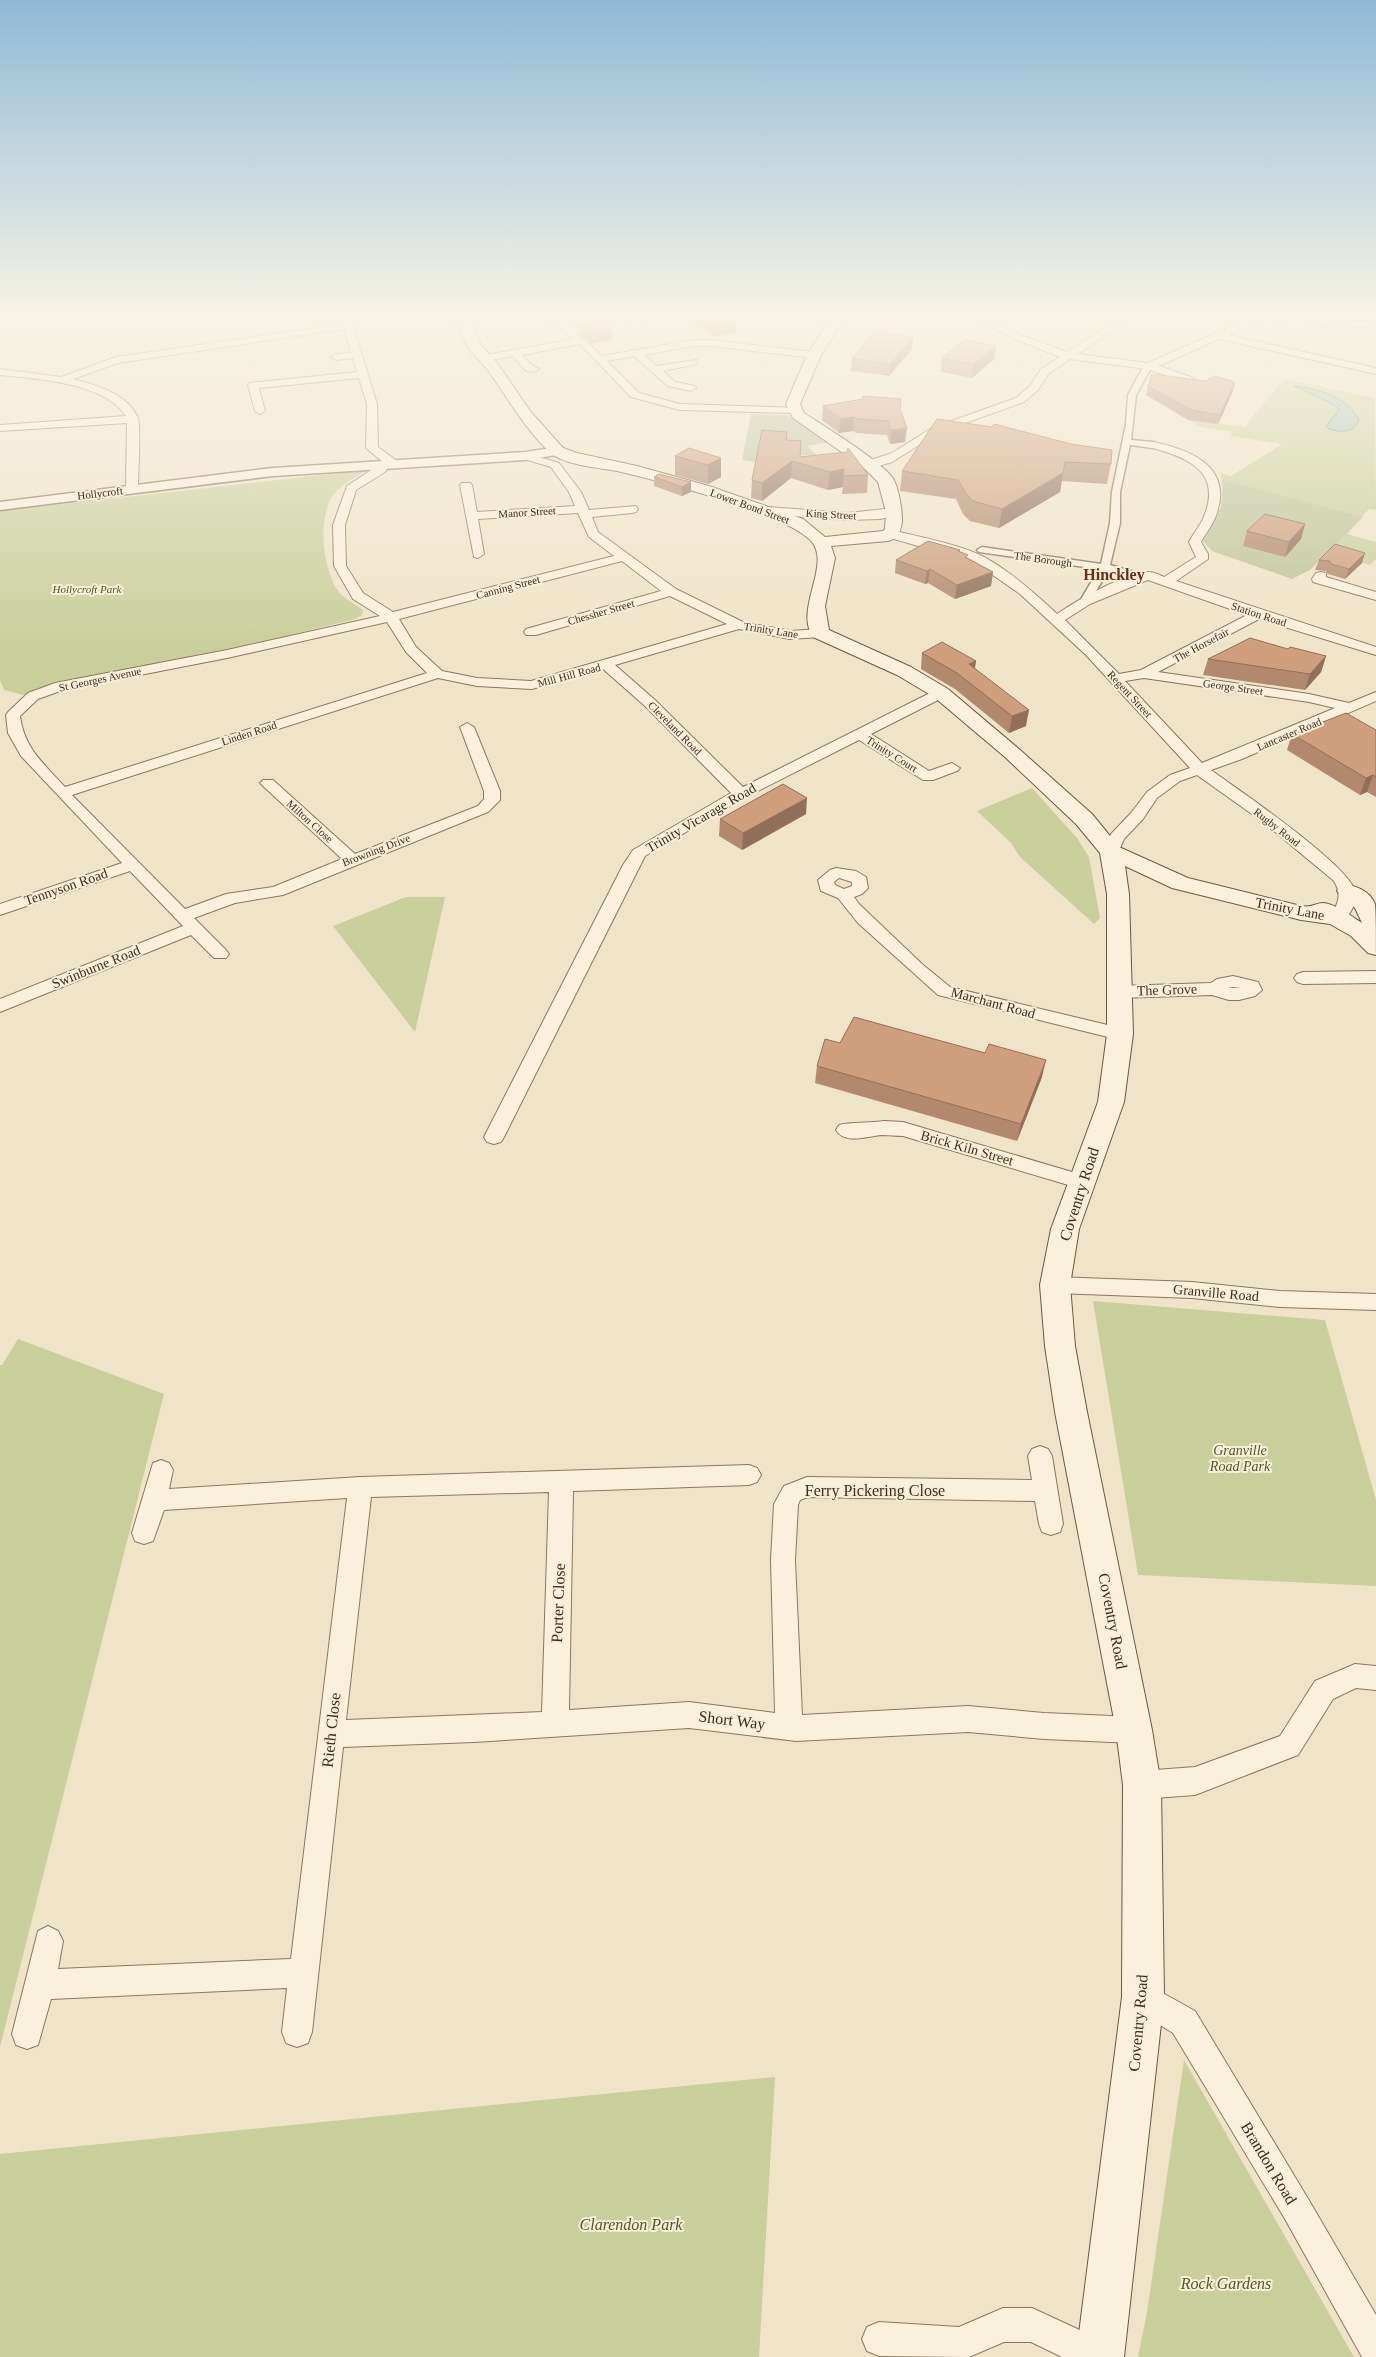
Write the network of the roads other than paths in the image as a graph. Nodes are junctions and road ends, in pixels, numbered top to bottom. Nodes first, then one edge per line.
1 (33, 426) edge
2 (133, 426) edge
3 (373, 426) edge
4 (535, 426) edge
5 (812, 426) edge
6 (944, 426) edge
7 (1129, 426) edge
8 (0, 428) edge
9 (1125, 442) junction
10 (1153, 445) joint
11 (558, 452) junction
12 (524, 456) junction
13 (869, 464) junction
14 (390, 465) junction
15 (466, 485) dead end
16 (132, 488) junction
17 (0, 506) edge
18 (632, 509) dead end
19 (768, 511) junction
20 (584, 512) junction
21 (894, 512) junction
22 (471, 516) junction
23 (890, 534) junction
24 (821, 542) junction
25 (478, 554) dead end
26 (980, 555) junction
27 (624, 557) junction
28 (1105, 567) junction
29 (1321, 576) dead end
30 (1142, 577) junction
31 (1170, 582) junction
32 (672, 592) junction
33 (1376, 596) edge
34 (1085, 601) junction
35 (1258, 614) junction
36 (391, 617) junction
37 (1058, 620) junction
38 (739, 625) junction
39 (531, 632) dead end
40 (820, 632) junction
41 (1376, 650) edge
42 (607, 665) junction
43 (437, 674) junction
44 (1144, 674) junction
45 (1117, 679) junction
46 (941, 693) junction
47 (1376, 696) edge
48 (1350, 707) junction
49 (466, 727) dead end
50 (860, 734) junction
51 (952, 768) dead end
52 (1200, 770) junction
53 (268, 783) dead end
54 (62, 793) junction
55 (741, 794) junction
56 (1114, 844) junction
57 (352, 860) junction
58 (132, 865) junction
59 (1180, 883) junction
60 (1348, 891) junction
61 (844, 894) dead end
62 (1118, 894) junction
63 (0, 910) edge
64 (1338, 918) junction
65 (188, 922) junction
66 (1376, 933) edge
67 (1376, 947) edge
68 (220, 954) dead end
69 (1376, 977) edge
70 (1303, 978) dead end
71 (1215, 989) dead end
72 (1118, 992) junction
73 (0, 1006) edge
74 (1120, 1034) junction
75 (848, 1132) dead end
76 (494, 1137) dead end
77 (1082, 1182) junction
78 (1055, 1285) junction
79 (1376, 1302) edge
80 (1040, 1456) dead end
81 (161, 1470) dead end
82 (750, 1475) dead end
83 (562, 1481) junction
84 (360, 1487) junction
85 (1045, 1491) junction
86 (155, 1500) junction
87 (1051, 1524) dead end
88 (144, 1533) dead end
89 (1376, 1678) edge
90 (555, 1724) junction
91 (789, 1727) junction
92 (1134, 1730) junction
93 (331, 1734) junction
94 (1142, 1785) junction
95 (48, 1941) dead end
96 (302, 1973) junction
97 (40, 1985) junction
98 (1143, 1997) junction
99 (297, 2032) dead end
100 (27, 2034) dead end
101 (879, 2339) dead end
102 (1376, 2348) edge
103 (1100, 2357) edge

1 - 8 street
2 - 16 street
3 - 14 street
4 - 11 main road
5 - 13 main road
6 - 13 street
7 - 9 street
9 - 10 street
9 - 28 street
10 - 31 street
11 - 12 street, Hollycroft
11 - 19 main road, Lower Bond Street
12 - 14 street, Hollycroft
12 - 20 street, Trinity Lane
13 - 21 main road
14 - 16 street, Hollycroft
14 - 36 street
15 - 22 street
16 - 17 street, Hollycroft
18 - 20 street, Manor Street
19 - 21 street, King Street
19 - 24 main road, Lower Bond Street
20 - 22 street, Manor Street
20 - 27 street, Trinity Lane
21 - 23 main road
22 - 25 street
23 - 24 main road, The Borough
23 - 26 street, The Borough
24 - 40 main road
26 - 28 street, The Borough
26 - 37 street, The Borough
27 - 32 street, Trinity Lane
27 - 36 street, Canning Street
28 - 30 street, The Borough
28 - 34 street
29 - 33 street
30 - 31 street, Station Road
30 - 34 street
31 - 35 street, Station Road
32 - 38 street, Trinity Lane
32 - 39 street, Chessher Street
34 - 37 street
35 - 41 street, Station Road
35 - 44 street, The Horsefair
36 - 43 street
36 - 54 street, St Georges Avenue
37 - 45 street, Regent Street
38 - 40 street, Trinity Lane
38 - 42 street, Mill Hill Road
40 - 46 main road, Trinity Lane
42 - 43 street, Mill Hill Road
42 - 55 street, Cleveland Road
43 - 54 street, Linden Road
44 - 45 street, George Street
44 - 48 street, George Street
45 - 52 street, Regent Street
46 - 50 street, Trinity Vicarage Road
46 - 56 main road, Trinity Lane
47 - 48 street, Lancaster Road
48 - 52 street, Lancaster Road
49 - 57 street, Browning Drive
50 - 51 street, Trinity Court
50 - 55 street, Trinity Vicarage Road
52 - 56 street
52 - 60 street, Rugby Road
53 - 57 street, Milton Close
54 - 58 street, St Georges Avenue
55 - 76 street, Trinity Vicarage Road
56 - 59 main road, Trinity Lane
56 - 62 main road, Coventry Road
56 - 64 main road, Trinity Lane
57 - 65 street, Browning Drive
58 - 63 street, Tennyson Road
58 - 65 street, St Georges Avenue
59 - 62 main road
59 - 64 main road, Trinity Lane
60 - 64 street
60 - 66 main road, Rugby Road
61 - 74 street, Marchant Road
62 - 72 main road, Coventry Road
64 - 67 main road, Rugby Road
65 - 68 street, St Georges Avenue
65 - 73 street, Swinburne Road
66 - 67 main road, Rugby Road
69 - 70 street
71 - 72 street, The Grove
72 - 74 main road, Coventry Road
74 - 77 main road, Coventry Road
75 - 77 street, Brick Kiln Street
77 - 78 main road, Coventry Road
78 - 79 street, Granville Road
78 - 92 main road, Coventry Road
80 - 85 street
81 - 86 street
82 - 83 street
83 - 84 street
83 - 90 street, Porter Close
84 - 86 street
84 - 93 street, Rieth Close
85 - 87 street
85 - 91 street, Ferry Pickering Close
86 - 88 street
89 - 94 street
90 - 91 street, Short Way
90 - 93 street, Short Way
91 - 92 street, Short Way
92 - 94 main road, Coventry Road
93 - 96 street, Rieth Close
94 - 98 main road, Coventry Road
95 - 97 street
96 - 97 street
96 - 99 street, Rieth Close
97 - 100 street
98 - 102 street, Brandon Road
98 - 103 main road, Coventry Road
101 - 103 street

